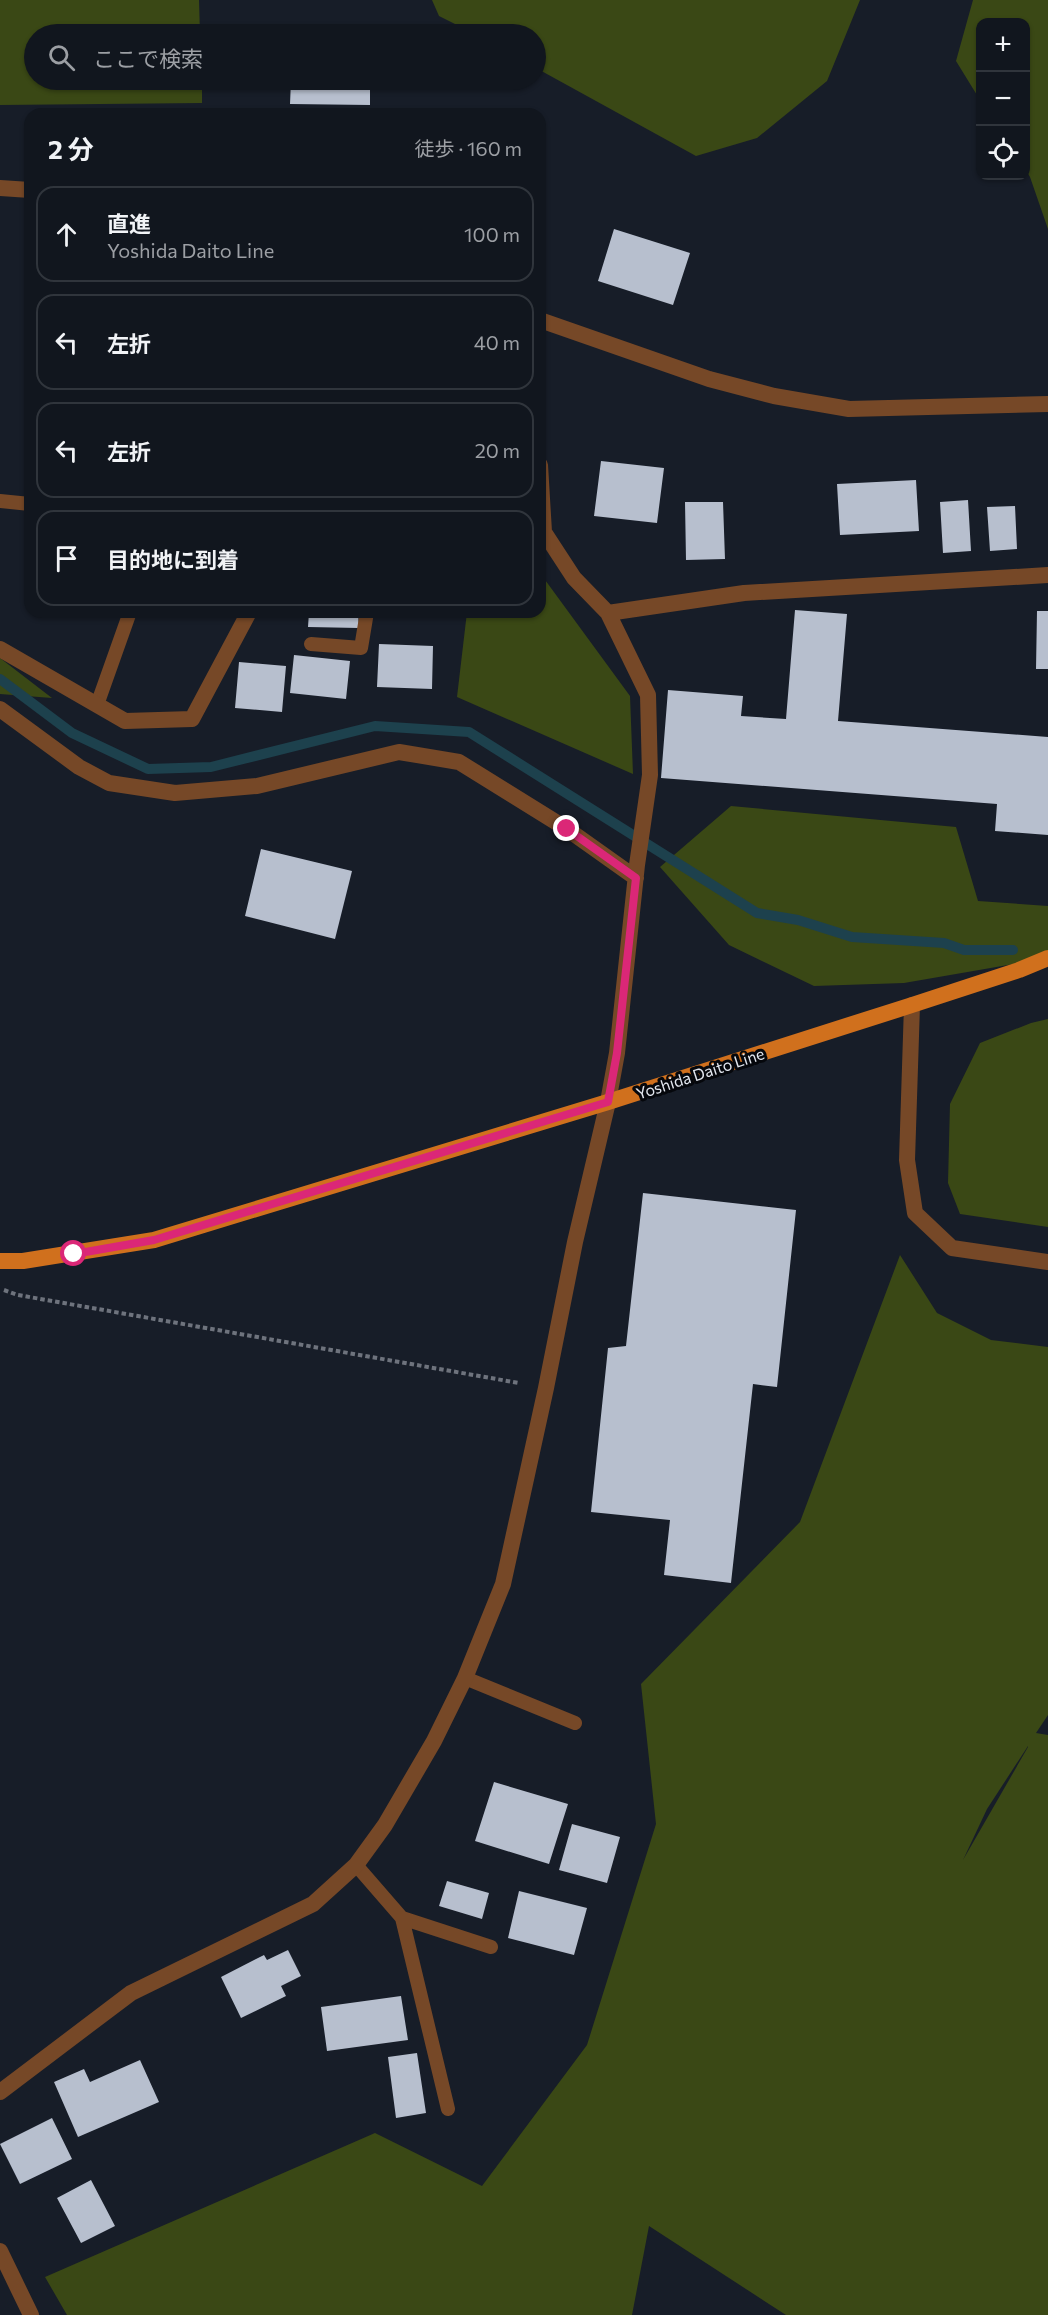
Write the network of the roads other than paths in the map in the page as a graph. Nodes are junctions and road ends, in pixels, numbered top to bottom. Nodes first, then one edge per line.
1 (0, 188) edge
2 (24, 190) edge
3 (546, 322) edge
4 (1048, 404) edge
5 (0, 501) edge
6 (24, 503) edge
7 (546, 538) edge
8 (1048, 575) edge
9 (608, 613) junction
10 (128, 618) edge
11 (246, 618) edge
12 (366, 618) edge
13 (311, 644) dead end
14 (0, 649) edge
15 (97, 705) junction
16 (0, 709) edge
17 (637, 872) junction
18 (1048, 958) edge
19 (912, 1005) junction
20 (608, 1102) junction
21 (0, 1261) edge
22 (1048, 1262) edge
23 (465, 1678) junction
24 (575, 1723) dead end
25 (356, 1865) junction
26 (402, 1918) junction
27 (491, 1947) dead end
28 (0, 2092) edge
29 (448, 2109) dead end
30 (0, 2251) edge
31 (31, 2315) edge

1 - 2 street
3 - 4 street
5 - 6 lane
7 - 9 street
8 - 9 street
9 - 17 street
10 - 15 lane
11 - 15 street
12 - 13 lane
14 - 15 street
16 - 17 street
17 - 20 street
18 - 19 main road, Yoshida Daito Line
19 - 20 main road, Yoshida Daito Line
19 - 22 street
20 - 21 main road, Yoshida Daito Line
20 - 23 street
23 - 24 lane
23 - 25 street
25 - 26 lane
25 - 28 street
26 - 27 lane
26 - 29 lane
30 - 31 street

